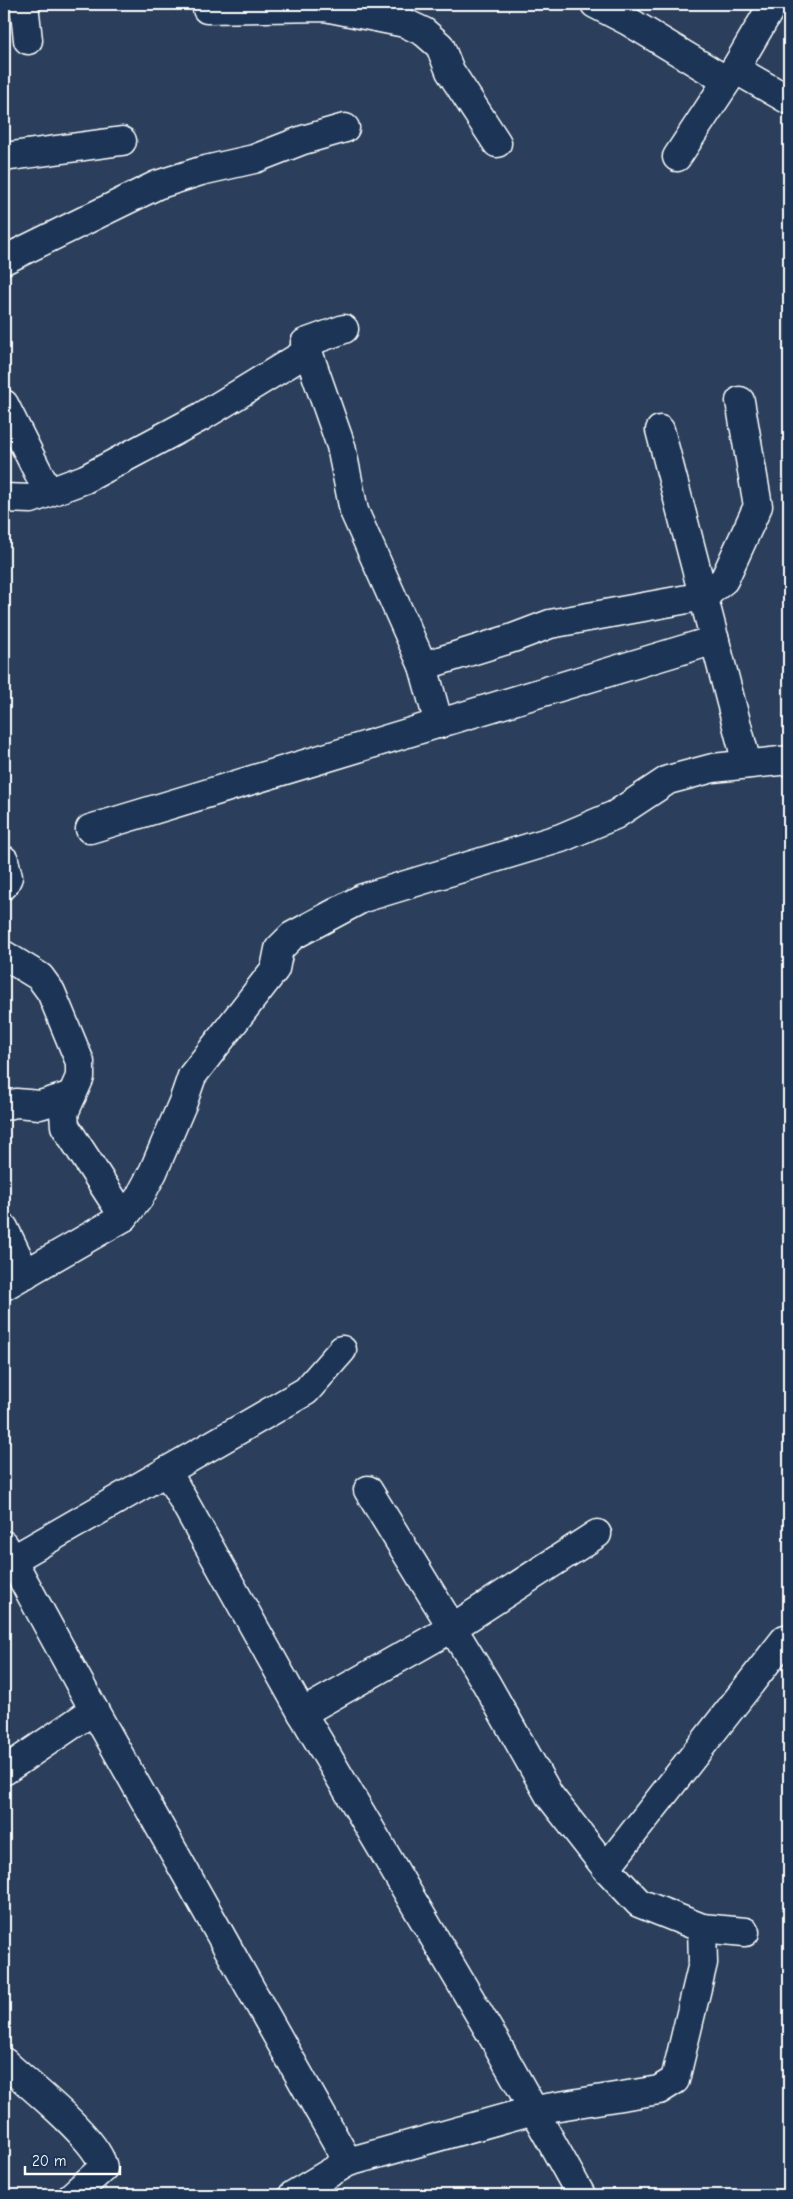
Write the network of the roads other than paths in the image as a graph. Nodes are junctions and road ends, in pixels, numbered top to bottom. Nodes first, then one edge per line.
1 (24, 4) edge
2 (595, 4) edge
3 (773, 4) edge
4 (300, 5) edge
5 (207, 9) dead end
6 (28, 40) dead end
7 (731, 75) junction
8 (789, 100) edge
9 (345, 128) dead end
10 (122, 141) dead end
11 (497, 143) dead end
12 (4, 157) edge
13 (677, 157) dead end
14 (4, 260) edge
15 (344, 329) dead end
16 (309, 351) junction
17 (740, 401) dead end
18 (4, 404) edge
19 (660, 430) dead end
20 (48, 492) junction
21 (4, 498) edge
22 (704, 596) junction
23 (715, 640) junction
24 (423, 666) junction
25 (439, 724) junction
26 (789, 760) edge
27 (747, 764) junction
28 (90, 829) dead end
29 (4, 955) edge
30 (72, 1096) junction
31 (4, 1106) edge
32 (124, 1217) junction
33 (4, 1228) edge
34 (15, 1280) edge
35 (342, 1350) dead end
36 (167, 1471) junction
37 (368, 1490) dead end
38 (597, 1534) dead end
39 (8, 1552) edge
40 (452, 1628) junction
41 (789, 1638) edge
42 (94, 1710) junction
43 (302, 1714) junction
44 (4, 1771) edge
45 (606, 1868) junction
46 (702, 1928) junction
47 (745, 1932) dead end
48 (4, 2062) edge
49 (534, 2110) junction
50 (348, 2162) junction
51 (72, 2195) edge
52 (293, 2195) edge
53 (581, 2195) edge

1 - 6 street
2 - 7 street
3 - 7 street
4 - 5 street
4 - 11 street
7 - 8 street
7 - 13 street
9 - 14 street
10 - 12 street
15 - 16 street
16 - 20 street
16 - 24 street
17 - 22 street
18 - 20 street
19 - 22 street
20 - 21 street
22 - 23 street
22 - 24 street
23 - 25 street
23 - 27 street
24 - 25 street
25 - 28 street
26 - 27 street
27 - 32 street
29 - 30 street
30 - 31 street
30 - 32 street
32 - 34 street
33 - 34 street
35 - 36 street
36 - 39 street
36 - 43 street
37 - 40 street
38 - 40 street
39 - 42 street
40 - 43 street
40 - 45 street
41 - 45 street
42 - 44 street
42 - 50 street
43 - 49 street
45 - 46 street
46 - 47 street
46 - 49 street
48 - 51 street
49 - 50 street
49 - 53 street
50 - 52 street

